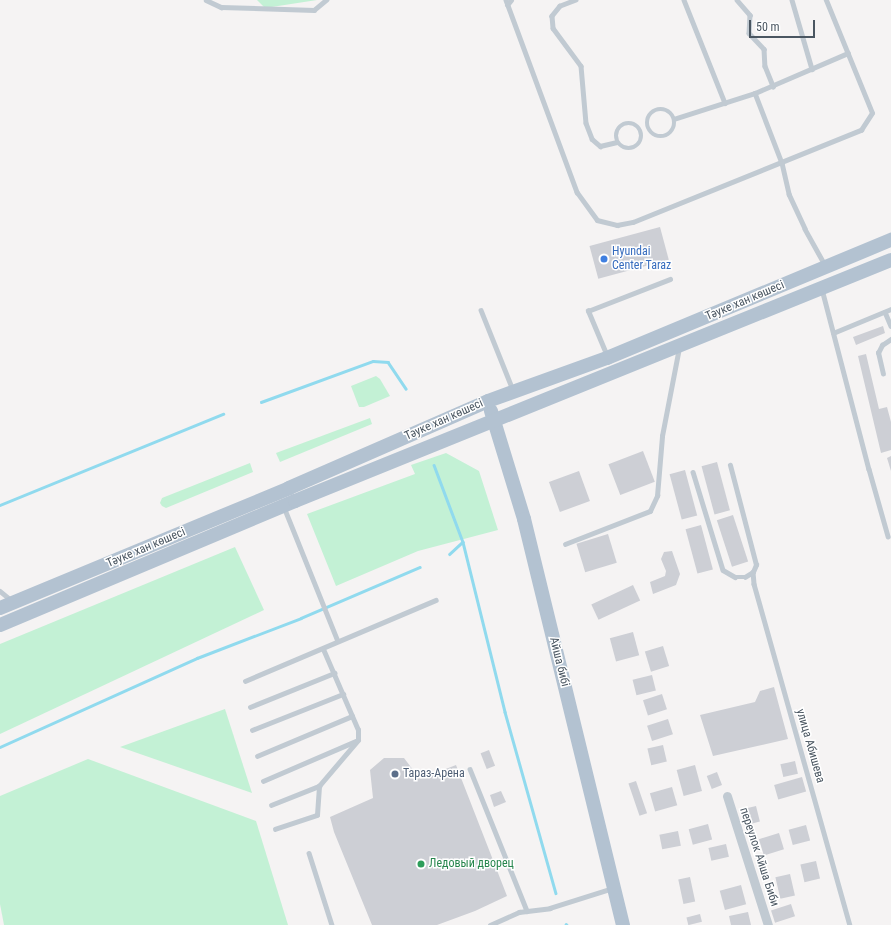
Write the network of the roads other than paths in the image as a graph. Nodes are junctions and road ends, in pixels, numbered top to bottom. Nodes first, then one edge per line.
1 (206, 0) edge
2 (511, 0) edge
3 (576, 0) edge
4 (684, 0) edge
5 (737, 0) edge
6 (792, 0) edge
7 (826, 0) edge
8 (325, 1) edge
9 (506, 2) edge
10 (848, 54) junction
11 (812, 69) junction
12 (773, 86) junction
13 (755, 94) junction
14 (725, 103) junction
15 (674, 119) junction
16 (648, 127) junction
17 (641, 131) junction
18 (617, 142) junction
19 (782, 162) junction
20 (891, 240) edge
21 (891, 260) edge
22 (826, 267) junction
23 (670, 279) dead end
24 (822, 287) junction
25 (891, 309) edge
26 (481, 310) dead end
27 (885, 312) junction
28 (891, 326) edge
29 (833, 333) junction
30 (891, 338) edge
31 (680, 344) junction
32 (607, 358) junction
33 (883, 374) dead end
34 (514, 393) junction
35 (488, 401) junction
36 (494, 420) junction
37 (730, 465) dead end
38 (693, 472) dead end
39 (278, 492) junction
40 (284, 506) junction
41 (888, 536) dead end
42 (565, 544) dead end
43 (752, 572) junction
44 (0, 591) edge
45 (436, 600) dead end
46 (13, 603) junction
47 (0, 608) edge
48 (0, 625) edge
49 (338, 641) junction
50 (323, 649) junction
51 (334, 673) junction
52 (245, 681) dead end
53 (342, 694) junction
54 (250, 707) dead end
55 (352, 716) junction
56 (252, 730) dead end
57 (358, 740) junction
58 (257, 756) dead end
59 (470, 769) dead end
60 (263, 781) dead end
61 (319, 786) junction
62 (727, 796) dead end
63 (271, 805) dead end
64 (275, 829) dead end
65 (309, 853) dead end
66 (614, 888) junction
67 (527, 911) junction
68 (332, 925) edge
69 (490, 925) edge
70 (623, 925) edge
71 (768, 925) edge
72 (850, 925) edge

1 - 8 lane
2 - 9 lane
3 - 18 lane
4 - 14 lane
5 - 12 lane
6 - 11 lane
7 - 10 lane
9 - 19 lane
10 - 11 lane
10 - 19 lane
11 - 12 lane
12 - 13 lane
13 - 14 lane
13 - 19 lane
14 - 15 lane
15 - 16 lane
15 - 16 lane
16 - 17 lane
17 - 18 lane
17 - 18 lane
19 - 22 lane
20 - 22 main road, Тәуке хан көшесі
21 - 24 main road, Тәуке хан көшесі
22 - 32 main road, Тәуке хан көшесі
23 - 32 lane
24 - 29 lane
24 - 31 main road, Тәуке хан көшесі
25 - 27 lane
26 - 34 lane
27 - 28 lane
27 - 29 lane
29 - 41 lane
30 - 33 lane
31 - 36 main road, Тәуке хан көшесі
31 - 42 lane
32 - 34 main road, Тәуке хан көшесі
34 - 35 main road, Тәуке хан көшесі
35 - 36 main road, Айша бибі
35 - 39 main road, Тәуке хан көшесі
36 - 40 main road, Тәуке хан көшесі
36 - 66 main road, Айша бибі
37 - 43 lane, улица Абишева
38 - 43 lane
39 - 40 lane
39 - 46 main road, Тәуке хан көшесі
40 - 48 main road, Тәуке хан көшесі
40 - 49 lane
43 - 72 lane, улица Абишева
44 - 46 lane
45 - 49 lane
46 - 47 main road, Тәуке хан көшесі
49 - 50 lane
50 - 51 lane
50 - 52 lane
51 - 53 lane
51 - 54 lane
53 - 55 lane
53 - 56 lane
55 - 57 lane
55 - 58 lane
57 - 60 lane
57 - 61 lane
59 - 67 lane
61 - 63 lane
61 - 64 lane
62 - 71 street, переулок Айша Биби
65 - 68 lane
66 - 67 lane
66 - 70 main road, Айша бибі
67 - 69 lane

